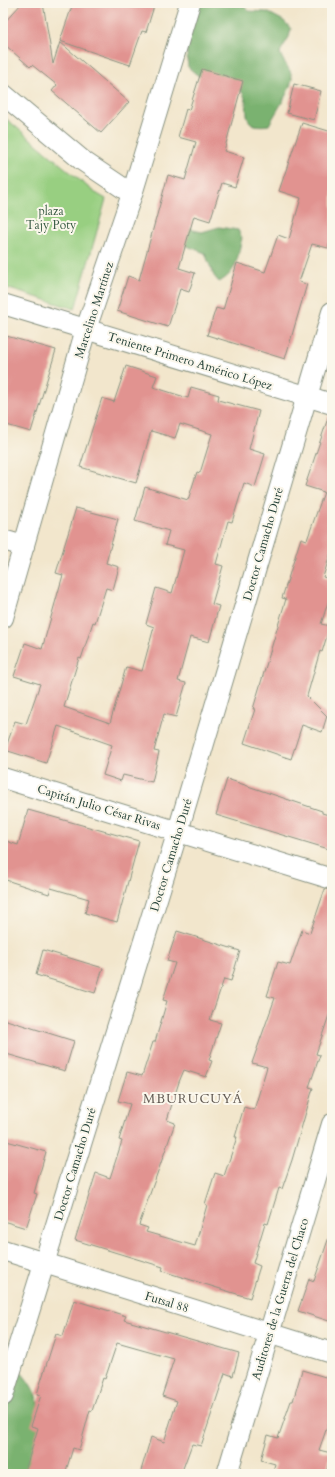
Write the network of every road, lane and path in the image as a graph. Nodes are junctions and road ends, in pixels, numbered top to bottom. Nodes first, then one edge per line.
1 (190, 3) edge
2 (3, 94) edge
3 (132, 194) junction
4 (3, 304) edge
5 (332, 312) edge
6 (86, 330) junction
7 (306, 396) junction
8 (332, 404) edge
9 (3, 540) edge
10 (24, 546) junction
11 (3, 618) edge
12 (3, 778) edge
13 (178, 831) junction
14 (332, 879) edge
15 (332, 1124) edge
16 (3, 1250) edge
17 (44, 1263) junction
18 (270, 1334) junction
19 (332, 1353) edge
20 (3, 1396) edge
21 (227, 1474) edge

1 - 3 street, Marcelino Martínez
2 - 3 street
3 - 6 street, Marcelino Martínez
4 - 6 street, Teniente Primero Américo López
5 - 7 street, Doctor Camacho Duré
6 - 7 street, Teniente Primero Américo López
6 - 10 street, Marcelino Martínez
7 - 8 street, Teniente Primero Américo López
7 - 13 street, Doctor Camacho Duré
9 - 10 street
10 - 11 street, Marcelino Martínez
12 - 13 street, Capitán Julio César Rivas
13 - 14 street, Capitán Julio César Rivas
13 - 17 street, Doctor Camacho Duré
15 - 18 street, Auditores de la Guerra del Chaco
16 - 17 street, Futsal 88
17 - 18 street, Futsal 88
17 - 20 street, Doctor Camacho Duré
18 - 19 street, Futsal 88
18 - 21 street, Auditores de la Guerra del Chaco

